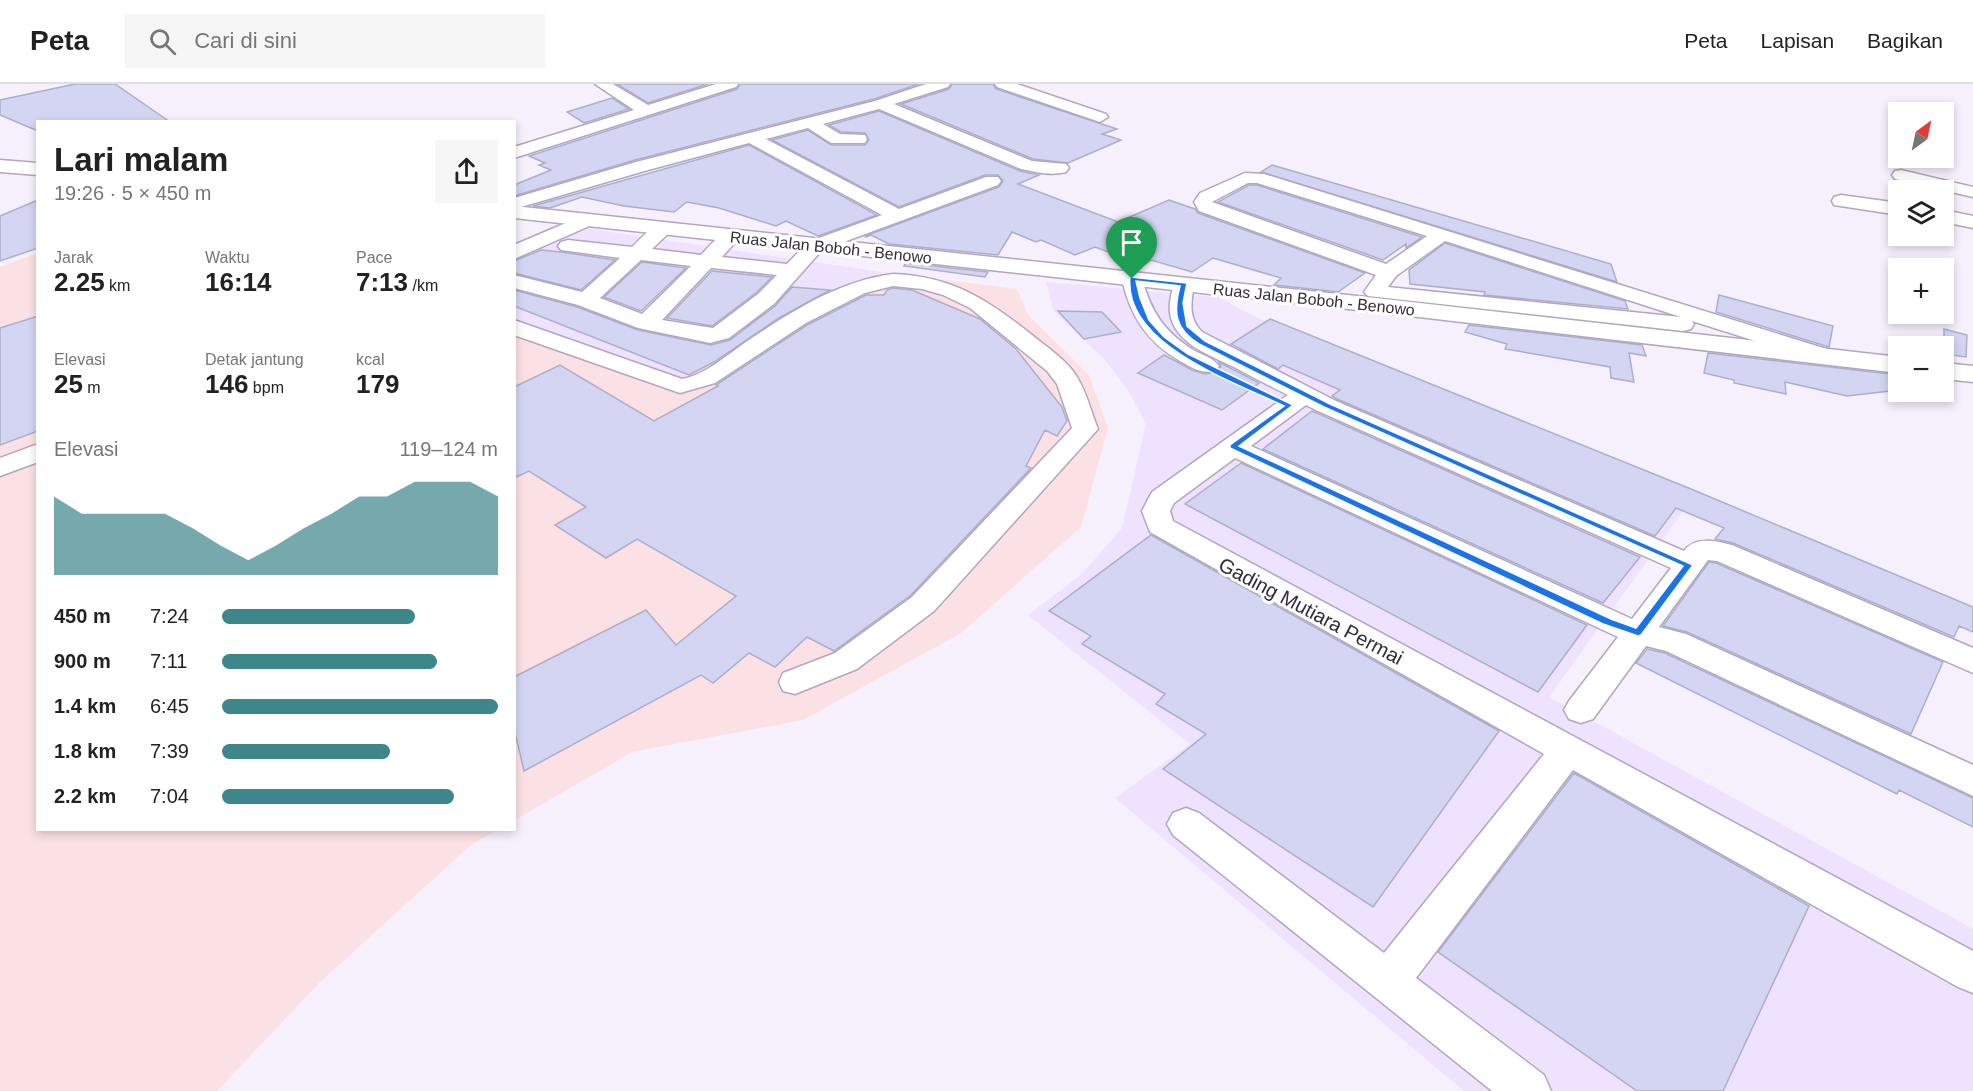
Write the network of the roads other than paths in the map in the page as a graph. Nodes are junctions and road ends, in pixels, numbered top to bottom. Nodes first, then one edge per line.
1 (602, 84) edge
2 (731, 84) edge
3 (943, 84) edge
4 (1002, 84) edge
5 (1028, 94) junction
6 (881, 96) junction
7 (1007, 102) dead end
8 (648, 112) junction
9 (1100, 117) dead end
10 (808, 122) junction
11 (750, 137) junction
12 (859, 139) dead end
13 (516, 152) edge
14 (0, 166) edge
15 (1060, 168) dead end
16 (36, 169) edge
17 (1901, 175) dead end
18 (992, 181) dead end
19 (1973, 192) edge
20 (1841, 201) dead end
21 (516, 203) edge
22 (1888, 208) edge
23 (516, 212) edge
24 (898, 216) junction
25 (1954, 218) edge
26 (587, 220) junction
27 (1973, 222) edge
28 (663, 229) junction
29 (1442, 234) junction
30 (730, 237) junction
31 (568, 246) dead end
32 (815, 246) junction
33 (516, 253) edge
34 (637, 254) junction
35 (706, 262) junction
36 (794, 271) junction
37 (1388, 272) junction
38 (1132, 279) junction
39 (516, 282) edge
40 (1184, 285) junction
41 (1375, 299) junction
42 (586, 300) junction
43 (646, 323) junction
44 (516, 328) edge
45 (1746, 331) junction
46 (1189, 334) junction
47 (1161, 339) junction
48 (1825, 356) junction
49 (1888, 364) edge
50 (1954, 372) edge
51 (1973, 375) edge
52 (1307, 402) junction
53 (1233, 447) junction
54 (36, 453) edge
55 (0, 468) edge
56 (1689, 565) junction
57 (1638, 633) junction
58 (1973, 661) edge
59 (795, 682) dead end
60 (1581, 710) dead end
61 (1568, 750) junction
62 (1971, 775) edge
63 (1186, 824) dead end
64 (1973, 973) edge
65 (1387, 982) junction
66 (1528, 1091) edge

1 - 8 street
2 - 8 street
3 - 6 street
4 - 5 street
5 - 7 street
5 - 9 street
6 - 10 street
6 - 15 street
8 - 13 street
10 - 11 street
10 - 12 street
11 - 21 street
11 - 24 street
14 - 16 main road
17 - 19 street
18 - 24 street
20 - 22 street
23 - 26 main road, Ruas Jalan Boboh - Benowo
24 - 32 street
25 - 27 street
26 - 28 main road, Ruas Jalan Boboh - Benowo
26 - 33 street
28 - 30 main road, Ruas Jalan Boboh - Benowo
28 - 34 street
29 - 37 street
29 - 37 street
29 - 45 street
30 - 32 main road, Ruas Jalan Boboh - Benowo
30 - 35 street
31 - 34 street
32 - 36 street
32 - 38 main road, Ruas Jalan Boboh - Benowo
34 - 35 street
34 - 42 street
35 - 36 street
35 - 43 street
36 - 43 street
37 - 41 street
38 - 40 main road, Ruas Jalan Boboh - Benowo
38 - 47 street
39 - 42 street
40 - 41 main road, Ruas Jalan Boboh - Benowo
40 - 46 street
41 - 45 street
41 - 48 main road, Ruas Jalan Boboh - Benowo
42 - 43 street
44 - 59 street
45 - 48 street
46 - 47 street
46 - 52 street
47 - 52 street
48 - 49 main road, Ruas Jalan Boboh - Benowo
50 - 51 main road
52 - 53 street, Gading Mutiara Permai
52 - 56 street
53 - 57 street
53 - 61 street, Gading Mutiara Permai
54 - 55 street
56 - 57 street
56 - 58 street
57 - 60 street
57 - 62 street
61 - 64 street, Gading Mutiara Permai
61 - 65 street
63 - 65 street
65 - 66 street

